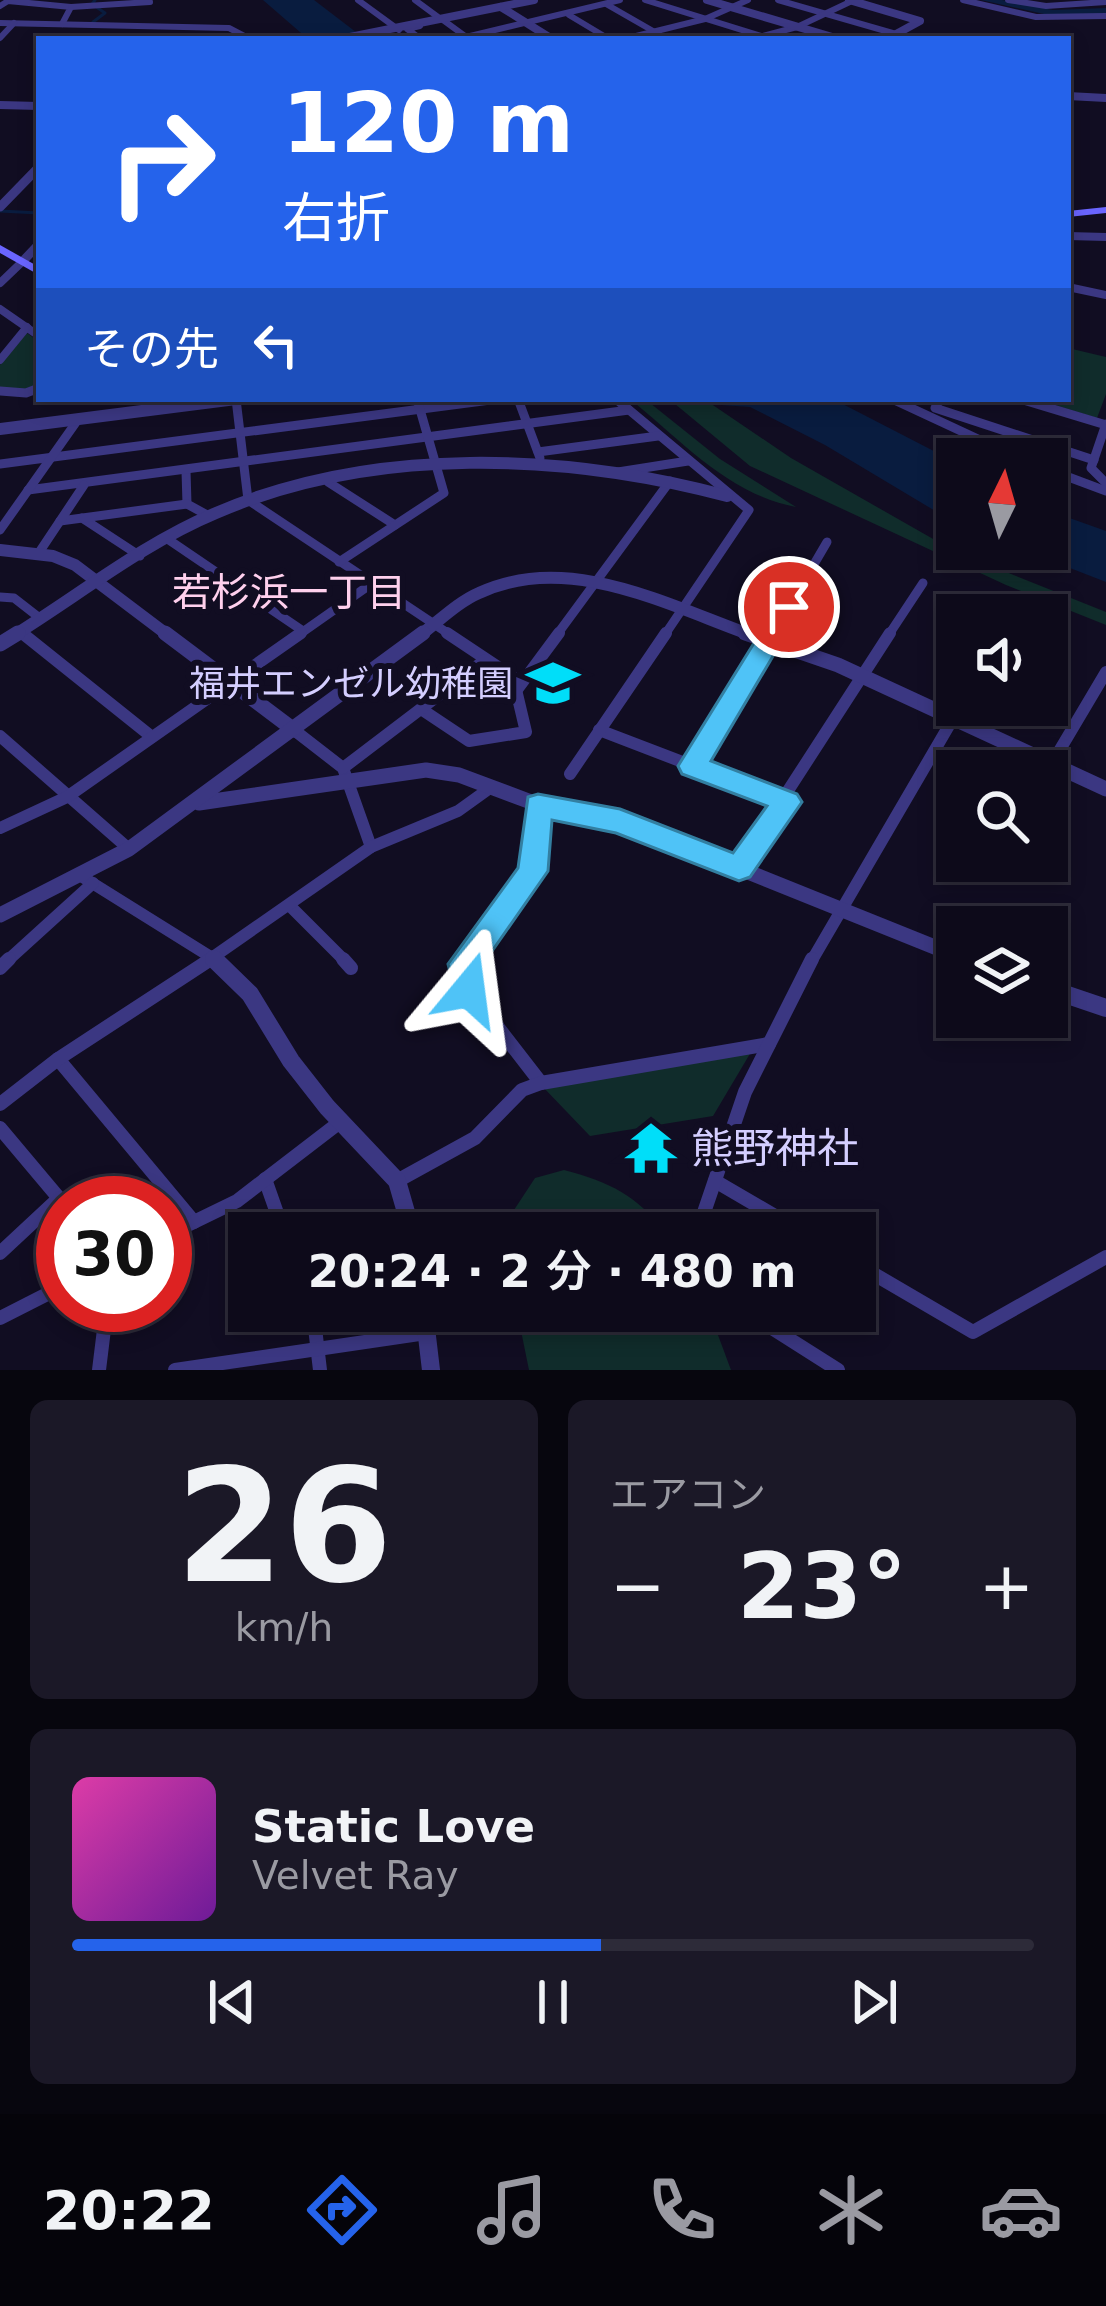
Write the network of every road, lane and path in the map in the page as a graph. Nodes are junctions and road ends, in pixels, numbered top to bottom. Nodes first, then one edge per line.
1 (358, 0) edge
2 (415, 0) edge
3 (534, 0) edge
4 (620, 0) edge
5 (645, 0) edge
6 (706, 0) edge
7 (748, 0) edge
8 (778, 0) edge
9 (852, 0) edge
10 (963, 0) edge
11 (1008, 0) edge
12 (150, 2) edge
13 (1106, 2) edge
14 (606, 4) junction
15 (0, 6) edge
16 (71, 8) junction
17 (503, 8) junction
18 (732, 8) junction
19 (826, 14) junction
20 (569, 15) junction
21 (1106, 16) edge
22 (440, 19) junction
23 (705, 19) junction
24 (0, 22) edge
25 (14, 23) junction
26 (527, 23) junction
27 (62, 24) junction
28 (797, 27) junction
29 (394, 28) junction
30 (493, 31) junction
31 (654, 32) junction
32 (896, 34) junction
33 (249, 36) edge
34 (355, 36) edge
35 (406, 36) edge
36 (417, 36) edge
37 (463, 36) edge
38 (474, 36) edge
39 (500, 36) edge
40 (547, 36) edge
41 (604, 36) edge
42 (637, 36) edge
43 (661, 36) edge
44 (762, 36) joint
45 (828, 36) edge
46 (892, 36) edge
47 (0, 38) edge
48 (1106, 98) edge
49 (1071, 99) edge
50 (0, 105) edge
51 (36, 106) edge
52 (33, 180) edge
53 (0, 206) edge
54 (1106, 210) edge
55 (1071, 214) edge
56 (1071, 236) edge
57 (1106, 237) edge
58 (36, 247) edge
59 (0, 248) edge
60 (23, 261) junction
61 (36, 270) edge
62 (0, 283) edge
63 (1071, 288) edge
64 (1106, 296) edge
65 (0, 309) edge
66 (27, 327) junction
67 (36, 334) edge
68 (0, 360) edge
69 (36, 389) edge
70 (0, 391) edge
71 (215, 402) edge
72 (237, 402) edge
73 (450, 402) edge
74 (519, 402) edge
75 (620, 402) edge
76 (898, 402) edge
77 (938, 402) edge
78 (1030, 402) edge
79 (418, 404) edge
80 (629, 410) junction
81 (77, 421) junction
82 (529, 424) junction
83 (1106, 425) edge
84 (0, 429) edge
85 (238, 434) junction
86 (658, 436) junction
87 (429, 438) junction
88 (976, 438) edge
89 (51, 458) junction
90 (540, 458) junction
91 (688, 461) junction
92 (0, 464) edge
93 (242, 464) junction
94 (1093, 466) junction
95 (437, 467) junction
96 (186, 471) junction
97 (618, 472) junction
98 (1068, 475) edge
99 (670, 481) junction
100 (328, 482) junction
101 (1106, 484) edge
102 (83, 485) junction
103 (28, 490) junction
104 (727, 496) junction
105 (248, 500) junction
106 (188, 504) junction
107 (209, 516) junction
108 (82, 518) junction
109 (60, 521) junction
110 (395, 525) junction
111 (0, 530) edge
112 (169, 540) junction
113 (827, 542) dead end
114 (0, 550) edge
115 (38, 554) junction
116 (142, 557) junction
117 (339, 562) junction
118 (598, 582) junction
119 (923, 583) dead end
120 (99, 584) junction
121 (371, 584) junction
122 (0, 597) edge
123 (680, 609) junction
124 (41, 619) junction
125 (432, 625) junction
126 (21, 632) junction
127 (303, 632) junction
128 (768, 639) junction
129 (0, 644) edge
130 (485, 660) junction
131 (1106, 672) edge
132 (861, 674) junction
133 (230, 682) junction
134 (516, 691) junction
135 (936, 703) edge
136 (421, 709) junction
137 (948, 726) edge
138 (984, 726) edge
139 (294, 730) junction
140 (599, 730) junction
141 (0, 736) edge
142 (152, 737) junction
143 (1027, 750) edge
144 (1060, 750) edge
145 (693, 766) junction
146 (1068, 771) edge
147 (569, 774) dead end
148 (345, 775) junction
149 (490, 788) junction
150 (1106, 789) edge
151 (67, 797) junction
152 (787, 802) junction
153 (194, 804) junction
154 (538, 806) junction
155 (0, 828) edge
156 (371, 847) junction
157 (129, 849) junction
158 (739, 868) junction
159 (87, 879) junction
160 (291, 907) junction
161 (838, 909) junction
162 (0, 915) edge
163 (936, 948) edge
164 (214, 958) junction
165 (0, 968) edge
166 (351, 968) dead end
167 (1068, 995) edge
168 (1106, 1008) edge
169 (770, 1044) junction
170 (58, 1059) junction
171 (541, 1083) junction
172 (0, 1104) edge
173 (340, 1122) junction
174 (0, 1128) edge
175 (40, 1176) edge
176 (265, 1179) junction
177 (397, 1181) junction
178 (715, 1181) junction
179 (277, 1212) edge
180 (406, 1212) edge
181 (704, 1212) edge
182 (768, 1212) edge
183 (36, 1222) edge
184 (194, 1222) joint
185 (0, 1253) edge
186 (1106, 1258) edge
187 (876, 1275) edge
188 (36, 1297) edge
189 (1, 1311) edge
190 (104, 1332) edge
191 (317, 1332) edge
192 (779, 1332) edge
193 (426, 1334) joint
194 (319, 1349) junction
195 (99, 1370) edge
196 (175, 1370) edge
197 (320, 1370) edge
198 (431, 1370) edge
199 (838, 1370) edge

1 - 29 street
2 - 22 street
3 - 17 street
4 - 14 street
5 - 23 street
6 - 18 street
7 - 18 street
8 - 19 street
9 - 19 street
9 - 32 street
10 - 21 street
11 - 13 street
12 - 16 street
14 - 20 street
14 - 31 street
15 - 16 street
16 - 27 street
17 - 22 street
17 - 26 street
17 - 29 street
18 - 23 street
18 - 28 street
19 - 28 street
19 - 32 street
20 - 26 street
20 - 41 street
22 - 36 street
22 - 37 street
23 - 31 street
23 - 44 street
24 - 25 street
25 - 27 street
25 - 47 street
26 - 30 street
26 - 40 street
27 - 33 street
28 - 44 street
28 - 45 street
29 - 34 street
29 - 35 street
30 - 38 street
30 - 39 street
31 - 42 street
31 - 43 street
32 - 46 street
48 - 49 street
50 - 51 street
52 - 53 street
54 - 55 main road
56 - 57 street
58 - 60 street
59 - 60 main road
60 - 61 main road
60 - 62 street
63 - 64 street
65 - 66 street
66 - 67 street
66 - 68 street
69 - 70 street
71 - 81 street
72 - 85 street
73 - 79 street
74 - 82 street
75 - 80 street
76 - 88 street
77 - 94 street
78 - 83 street
79 - 85 street
79 - 87 street
80 - 82 street
80 - 86 street
81 - 84 street
81 - 89 street
82 - 87 street
82 - 90 street
83 - 94 street
85 - 89 street
85 - 93 street
86 - 90 street
86 - 91 street
87 - 93 street
87 - 95 street
89 - 92 street
89 - 103 street
90 - 95 street
90 - 97 street
91 - 97 street
91 - 104 street
93 - 96 street
93 - 105 street
94 - 101 street
95 - 100 street
95 - 110 street
96 - 102 street
96 - 106 street
97 - 99 street
98 - 101 street
99 - 104 street
99 - 118 street
100 - 105 street
100 - 110 street
102 - 103 street
102 - 109 street
103 - 111 street
104 - 123 street
105 - 107 street
105 - 117 street
106 - 107 street
106 - 108 street
107 - 112 street
108 - 109 street
108 - 116 street
109 - 115 street
110 - 117 street
112 - 116 street
112 - 127 street
113 - 128 street
114 - 115 street
115 - 120 street
116 - 120 street
117 - 121 street
118 - 123 street
118 - 125 street
118 - 134 street
119 - 132 street
120 - 124 street
120 - 133 street
121 - 125 street
121 - 127 street
122 - 124 street
123 - 128 street
123 - 140 street
124 - 126 street
125 - 130 street
125 - 139 street
126 - 129 street
126 - 142 street
127 - 133 street
128 - 132 street
128 - 145 street
130 - 134 street
130 - 136 street
131 - 144 street
132 - 135 street
132 - 152 street
133 - 139 street
133 - 142 street
134 - 136 street
136 - 148 street
137 - 161 street
138 - 143 street
139 - 148 street
139 - 153 street
140 - 145 street
140 - 147 street
141 - 151 street
142 - 151 street
145 - 152 street
146 - 150 street
148 - 149 street
148 - 153 street
148 - 156 street
149 - 154 street
149 - 156 street
151 - 155 street
151 - 157 street
152 - 158 street
153 - 157 street
154 - 158 street
154 - 171 street
156 - 160 street
157 - 159 street
158 - 161 street
159 - 162 street
159 - 164 street
159 - 165 street
160 - 164 street
160 - 166 street
161 - 163 street
161 - 169 street
164 - 170 street
164 - 173 street
167 - 168 street
169 - 171 street
169 - 178 street
170 - 172 street
170 - 184 street
171 - 177 street
173 - 176 street
173 - 177 street
174 - 175 street
176 - 179 street
176 - 184 street
177 - 180 street
178 - 181 street
178 - 182 street
183 - 185 street
186 - 187 street
188 - 189 street
190 - 195 street
191 - 194 street
192 - 199 street
193 - 194 street
193 - 198 street
194 - 196 street
194 - 197 street

